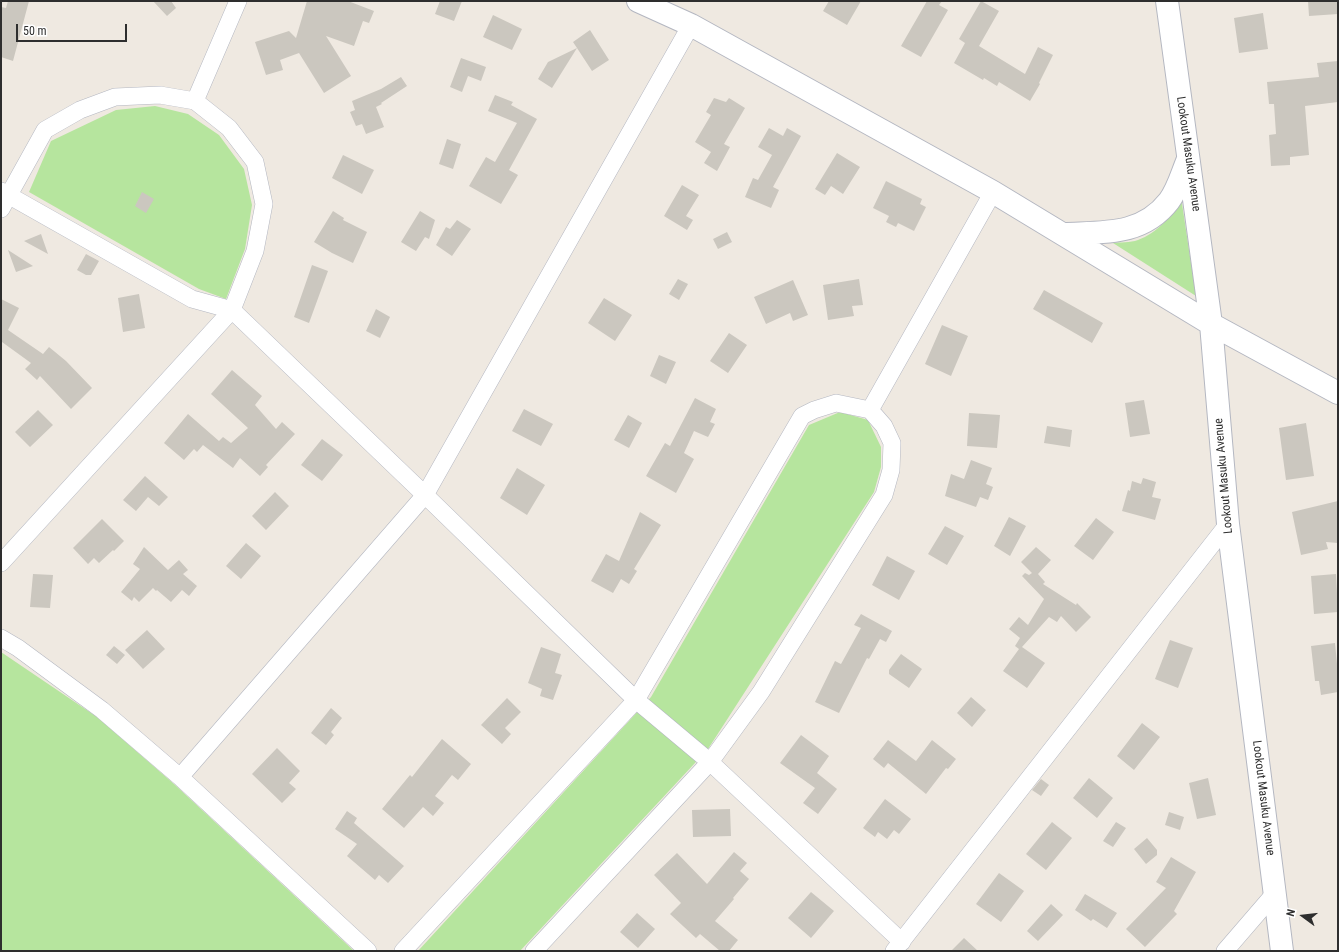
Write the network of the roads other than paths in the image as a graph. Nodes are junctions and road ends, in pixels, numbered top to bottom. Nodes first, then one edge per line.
1 (238, 1) edge
2 (638, 1) edge
3 (1167, 1) edge
4 (691, 25) junction
5 (195, 101) junction
6 (1188, 158) junction
7 (993, 192) junction
8 (4, 198) edge
9 (1064, 234) junction
10 (232, 310) junction
11 (1211, 324) junction
12 (1338, 393) edge
13 (870, 410) junction
14 (425, 495) junction
15 (1228, 524) junction
16 (1, 563) edge
17 (1, 638) edge
18 (636, 700) junction
19 (710, 762) junction
20 (180, 777) junction
21 (1275, 893) junction
22 (898, 946) edge
23 (368, 951) edge
24 (403, 951) edge
25 (534, 951) edge
26 (1225, 951) edge
27 (1282, 951) edge

1 - 5 street
2 - 4 street
3 - 6 street, Lookout Masuku Avenue
4 - 7 street
4 - 14 street
5 - 8 street
5 - 10 street
6 - 9 street
6 - 11 street, Lookout Masuku Avenue
7 - 9 street
7 - 13 street
8 - 10 street
9 - 11 street
10 - 14 street
10 - 16 street
11 - 12 street
11 - 15 street, Lookout Masuku Avenue
13 - 18 street
13 - 19 street
14 - 18 street
14 - 20 street
15 - 21 street, Lookout Masuku Avenue
15 - 22 street
17 - 20 street
18 - 19 street
18 - 24 street
19 - 22 street
19 - 25 street
20 - 23 street
21 - 26 street
21 - 27 street, Lookout Masuku Avenue

